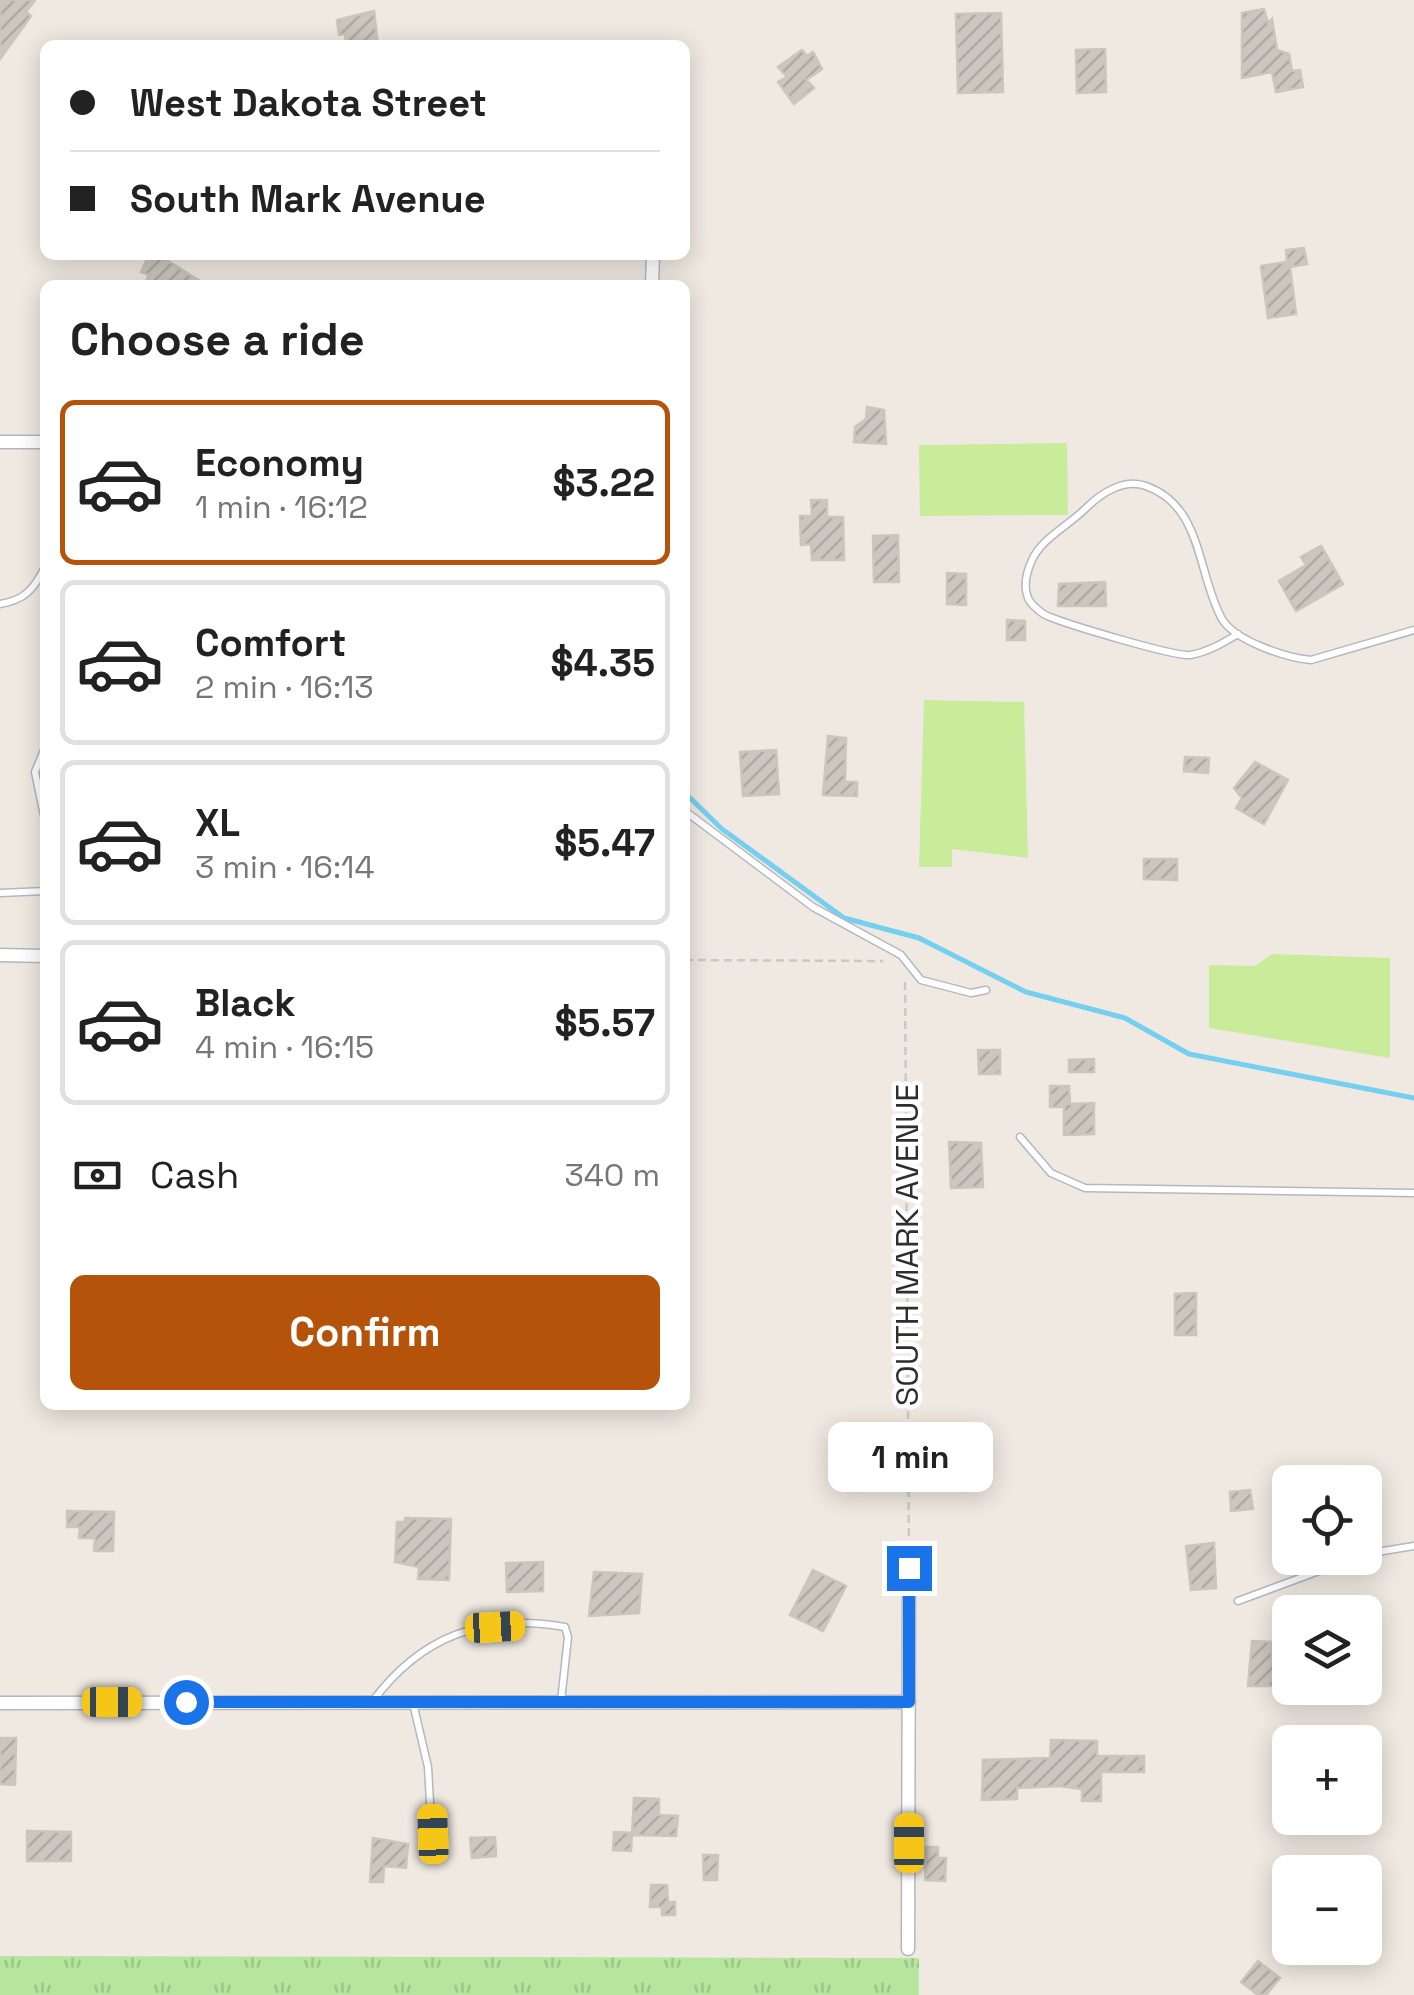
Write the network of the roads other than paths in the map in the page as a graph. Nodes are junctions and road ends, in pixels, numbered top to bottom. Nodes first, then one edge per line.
1 (0, 442) edge
2 (40, 442) edge
3 (40, 577) edge
4 (0, 604) edge
5 (1414, 630) edge
6 (1238, 634) junction
7 (40, 760) edge
8 (40, 796) edge
9 (690, 815) edge
10 (40, 892) edge
11 (0, 893) edge
12 (0, 956) edge
13 (40, 956) edge
14 (986, 990) dead end
15 (1020, 1136) dead end
16 (1414, 1193) edge
17 (1414, 1546) edge
18 (1382, 1551) edge
19 (909, 1568) road end
20 (1307, 1575) edge
21 (1238, 1600) dead end
22 (0, 1702) edge
23 (372, 1702) junction
24 (413, 1702) junction
25 (560, 1702) junction
26 (909, 1702) junction
27 (434, 1856) dead end
28 (908, 1949) dead end

1 - 2 street
3 - 4 lane
5 - 6 lane
6 - 6 lane
7 - 8 lane
9 - 14 lane
10 - 11 lane
12 - 13 street
15 - 16 lane
17 - 18 lane
19 - 26 street
20 - 21 lane
22 - 23 street
23 - 24 street
23 - 25 lane
24 - 25 street
24 - 27 lane
25 - 26 street
26 - 28 street

